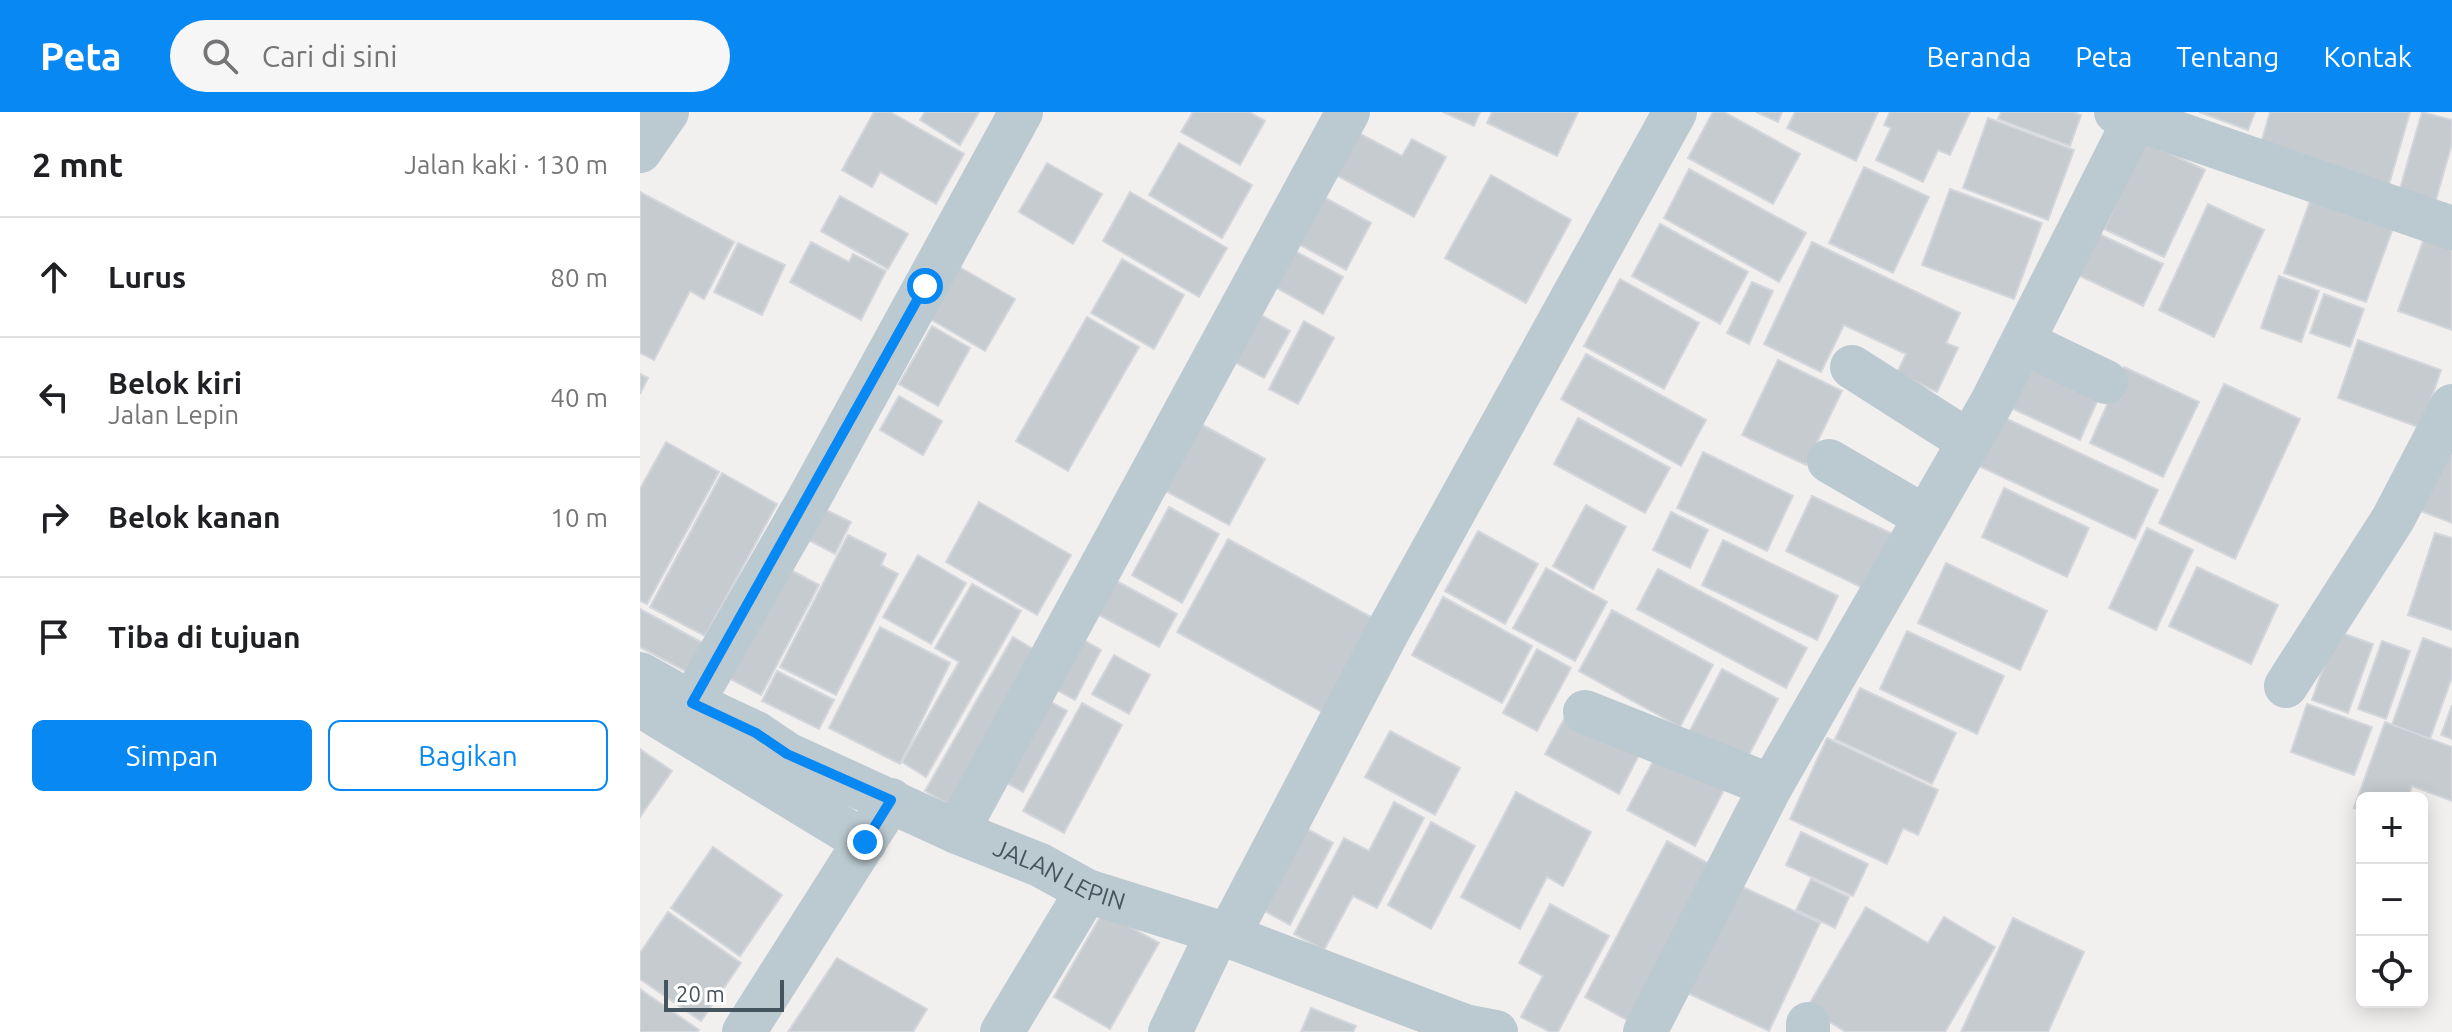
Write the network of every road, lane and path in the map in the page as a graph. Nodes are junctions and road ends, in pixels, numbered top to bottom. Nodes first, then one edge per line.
1 (667, 112) edge
2 (1021, 112) edge
3 (1348, 112) edge
4 (1675, 112) edge
5 (2125, 115) edge
6 (640, 151) edge
7 (2452, 228) edge
8 (2023, 342) junction
9 (1852, 367) dead end
10 (2106, 382) dead end
11 (2452, 406) edge
12 (1968, 441) junction
13 (1829, 461) dead end
14 (1925, 517) junction
15 (640, 674) edge
16 (2286, 686) dead end
17 (692, 703) junction
18 (640, 705) edge
19 (1585, 712) dead end
20 (1771, 786) junction
21 (891, 800) junction
22 (957, 832) junction
23 (865, 842) junction
24 (1087, 891) junction
25 (1223, 935) junction
26 (1474, 1030) edge
27 (744, 1032) edge
28 (1002, 1032) edge
29 (1170, 1032) edge
30 (1645, 1032) edge

1 - 6 street
2 - 17 street
3 - 22 street
4 - 25 street
5 - 7 street
5 - 8 street
8 - 10 street
8 - 12 street
9 - 12 street
11 - 16 street
12 - 14 street
13 - 14 street
14 - 20 street
15 - 17 street, JALAN LEPIN
17 - 21 street, JALAN LEPIN
18 - 23 street
19 - 20 street
20 - 30 street
21 - 22 street, JALAN LEPIN
21 - 23 street
22 - 24 street, JALAN LEPIN
23 - 27 street
24 - 25 street, JALAN LEPIN
24 - 28 street
25 - 26 street, JALAN LEPIN
25 - 29 street

